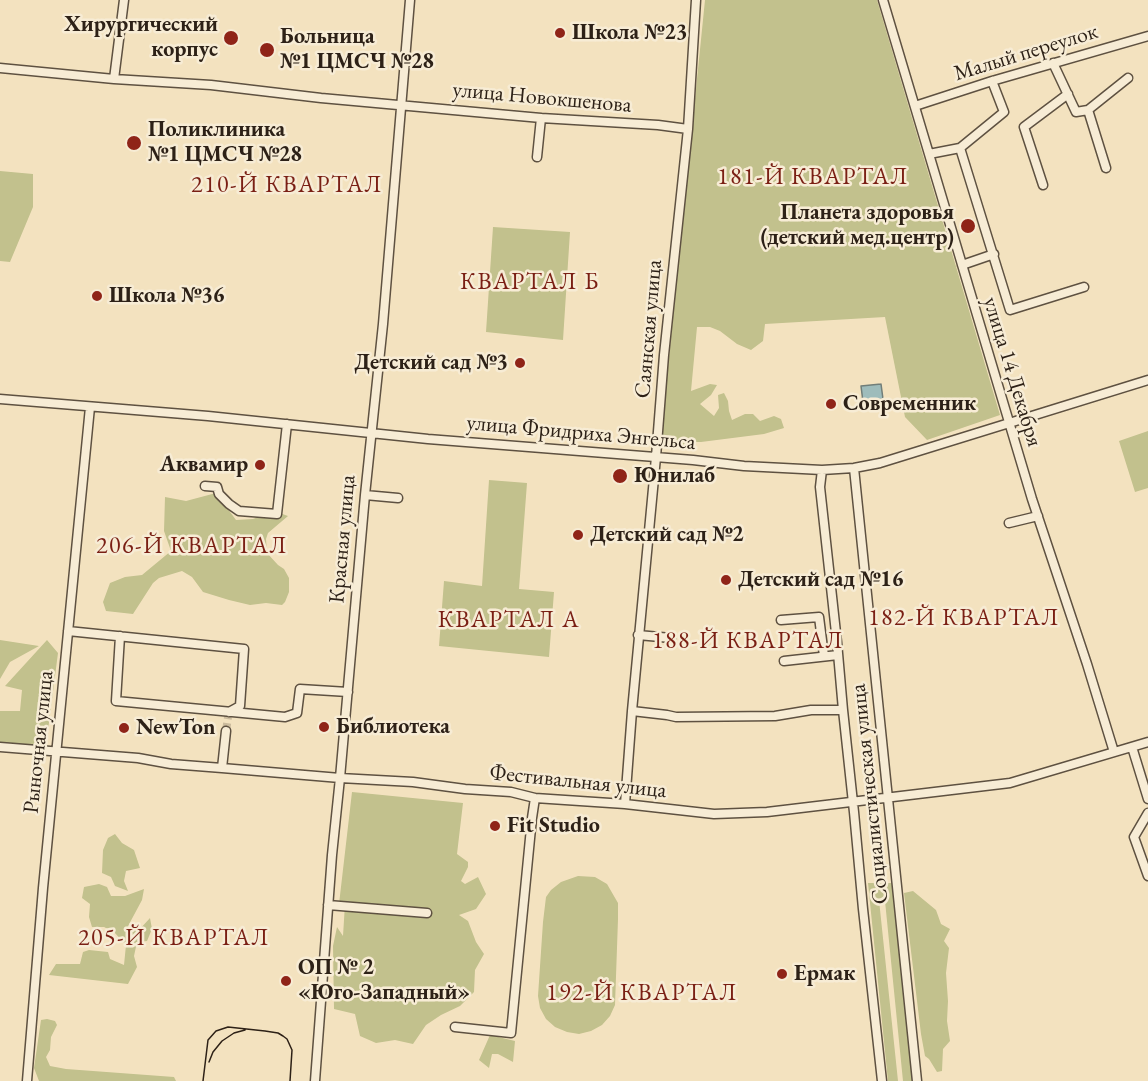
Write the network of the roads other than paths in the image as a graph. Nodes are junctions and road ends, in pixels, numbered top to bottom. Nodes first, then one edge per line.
1 (124, 0) edge
2 (410, 0) edge
3 (696, 0) edge
4 (883, 0) edge
5 (1148, 36) edge
6 (1053, 63) junction
7 (0, 68) edge
8 (1128, 78) dead end
9 (114, 79) junction
10 (992, 81) junction
11 (1068, 94) junction
12 (401, 105) junction
13 (915, 106) junction
14 (1088, 110) junction
15 (542, 118) junction
16 (688, 129) junction
17 (960, 148) junction
18 (930, 154) junction
19 (537, 157) dead end
20 (1106, 168) dead end
21 (1043, 185) dead end
22 (994, 255) junction
23 (962, 265) junction
24 (1084, 287) dead end
25 (1148, 380) edge
26 (0, 399) edge
27 (90, 407) junction
28 (1010, 423) junction
29 (287, 424) junction
30 (372, 434) junction
31 (656, 457) junction
32 (854, 468) junction
33 (822, 470) junction
34 (205, 486) dead end
35 (365, 495) junction
36 (398, 498) dead end
37 (1038, 516) junction
38 (1009, 523) dead end
39 (781, 620) dead end
40 (68, 631) junction
41 (638, 635) junction
42 (120, 636) junction
43 (671, 638) dead end
44 (838, 655) junction
45 (824, 656) junction
46 (784, 661) dead end
47 (348, 692) junction
48 (843, 710) junction
49 (632, 711) junction
50 (228, 715) junction
51 (226, 731) tunnel mouth
52 (1148, 742) edge
53 (0, 747) edge
54 (1132, 747) junction
55 (56, 752) junction
56 (1114, 752) junction
57 (222, 768) junction
58 (340, 778) junction
59 (535, 798) junction
60 (888, 798) junction
61 (1148, 799) edge
62 (852, 802) junction
63 (625, 804) junction
64 (1148, 813) edge
65 (1148, 876) edge
66 (328, 905) junction
67 (427, 913) dead end
68 (455, 1027) dead end
69 (27, 1081) edge
70 (315, 1081) edge
71 (882, 1081) edge
72 (917, 1081) edge

1 - 9 street
2 - 12 street, Красная улица
3 - 16 street, Саянская улица
4 - 13 street, улица 14 Декабря
5 - 6 street, Малый переулок
6 - 10 street, Малый переулок
6 - 11 street
7 - 9 street, улица Новокшенова
8 - 14 street
9 - 12 street, улица Новокшенова
10 - 13 street, Малый переулок
10 - 17 street
11 - 14 street
11 - 21 street
12 - 15 street, улица Новокшенова
12 - 30 street, Красная улица
13 - 18 street, улица 14 Декабря
14 - 20 street
15 - 16 street, улица Новокшенова
15 - 19 street
16 - 31 street, Саянская улица
17 - 18 street
17 - 22 street
18 - 23 street, улица 14 Декабря
22 - 23 street
22 - 24 street
23 - 28 street, улица 14 Декабря
25 - 28 street, улица Фридриха Энгельса
26 - 27 street, улица Фридриха Энгельса
27 - 29 street, улица Фридриха Энгельса
27 - 40 street, Рыночная улица
28 - 32 street, улица Фридриха Энгельса
28 - 37 street, улица 14 Декабря
29 - 30 street, улица Фридриха Энгельса
29 - 34 street
30 - 31 street, улица Фридриха Энгельса
30 - 35 street, Красная улица
31 - 33 street, улица Фридриха Энгельса
31 - 41 street, Саянская улица
32 - 33 street, улица Фридриха Энгельса
32 - 60 street, Социалистическая улица
33 - 44 street, Социалистическая улица
35 - 36 street
35 - 47 street, Красная улица
37 - 38 street
37 - 56 street, улица 14 Декабря
39 - 45 street
40 - 42 street
40 - 55 street, Рыночная улица
41 - 43 street
41 - 49 street, Саянская улица
42 - 50 street
42 - 50 street
44 - 45 street
44 - 48 street, Социалистическая улица
45 - 46 street
47 - 50 street
47 - 58 street, Красная улица
48 - 49 street
48 - 62 street, Социалистическая улица
49 - 63 street, Саянская улица
51 - 57 street
52 - 54 street, Фестивальная улица
53 - 55 street, Фестивальная улица
54 - 56 street, Фестивальная улица
54 - 61 street
55 - 57 street, Фестивальная улица
55 - 69 street, Рыночная улица
56 - 60 street, Фестивальная улица
57 - 58 street, Фестивальная улица
58 - 59 street, Фестивальная улица
58 - 66 street, Красная улица
59 - 63 street, Фестивальная улица
59 - 68 street
60 - 62 street, Фестивальная улица
60 - 72 street, Социалистическая улица
62 - 63 street, Фестивальная улица
62 - 71 street, Социалистическая улица
64 - 65 street
66 - 67 street
66 - 70 street, Красная улица

